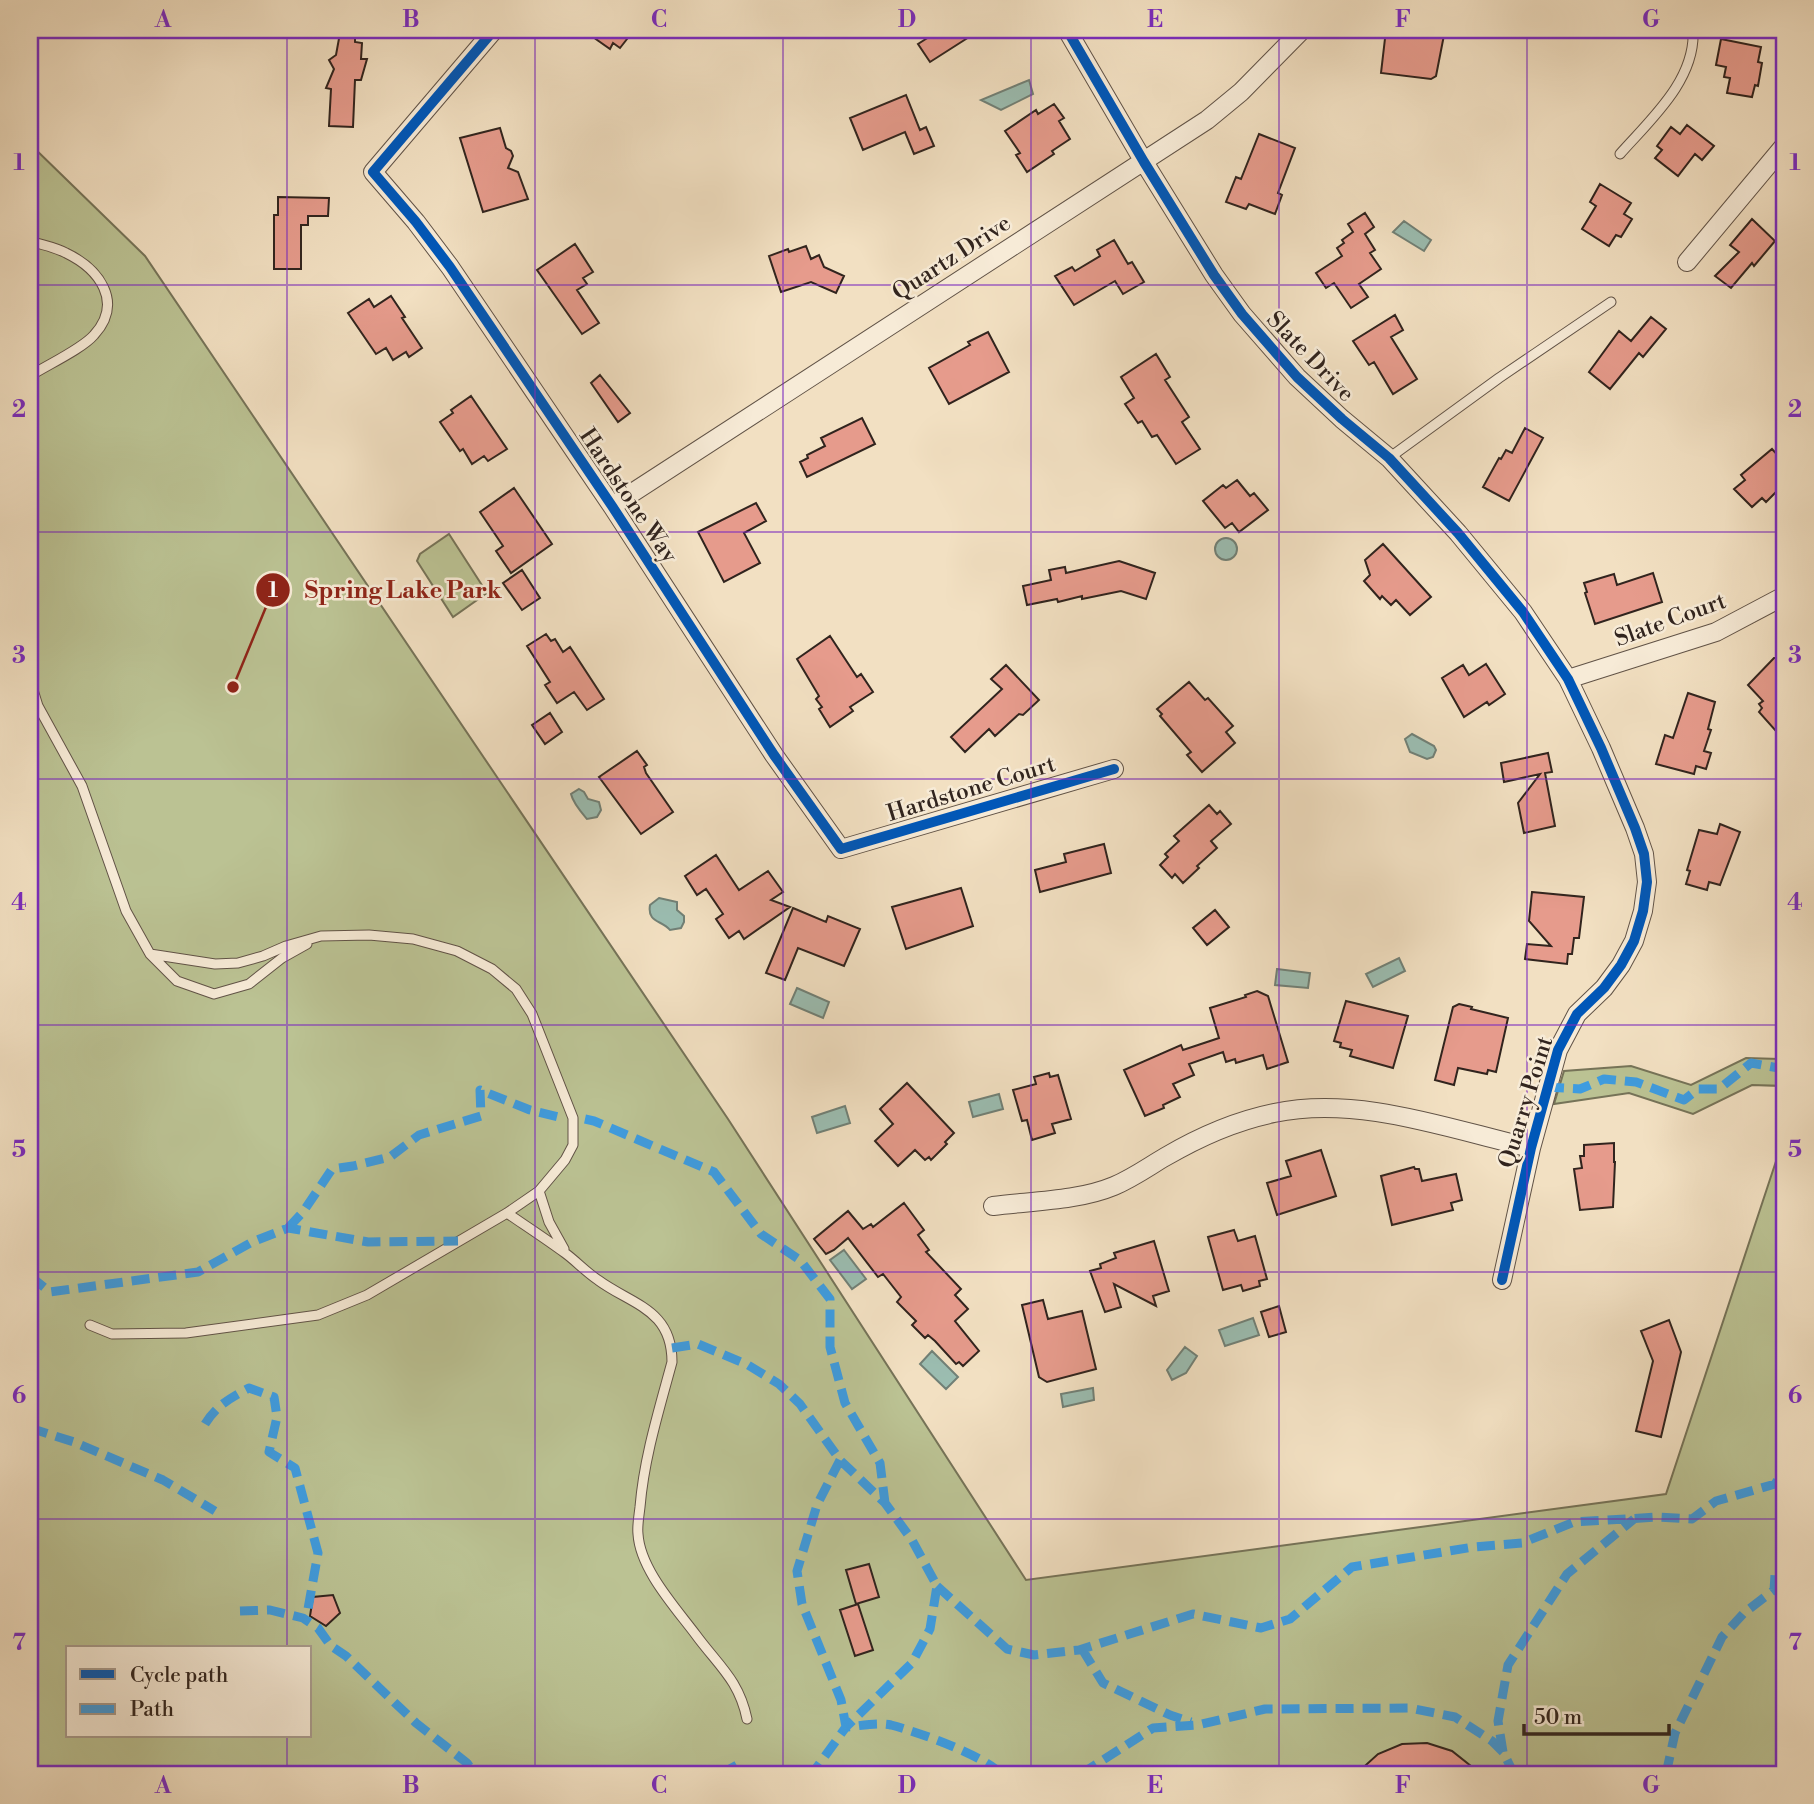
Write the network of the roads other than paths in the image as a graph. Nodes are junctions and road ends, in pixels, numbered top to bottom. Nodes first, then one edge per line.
1 (494, 30) edge
2 (1067, 30) edge
3 (1302, 30) edge
4 (1693, 30) edge
5 (1784, 146) edge
6 (1619, 154) dead end
7 (1144, 162) junction
8 (30, 241) edge
9 (1687, 262) dead end
10 (1611, 302) dead end
11 (30, 376) edge
12 (1389, 458) junction
13 (611, 506) junction
14 (1784, 596) edge
15 (1568, 679) junction
16 (30, 680) edge
17 (1114, 769) dead end
18 (841, 849) joint
19 (321, 936) junction
20 (150, 954) junction
21 (1531, 1148) junction
22 (539, 1191) junction
23 (993, 1206) dead end
24 (507, 1213) junction
25 (567, 1254) junction
26 (1502, 1280) dead end
27 (90, 1325) dead end
28 (747, 1720) dead end

1 - 13 street, Hardstone Way
2 - 7 street, Slate Drive
3 - 7 street, Quartz Drive
4 - 6 lane
5 - 9 street
7 - 12 street, Slate Drive
7 - 13 street, Quartz Drive
8 - 11 lane
10 - 12 lane
12 - 15 street, Slate Drive
13 - 18 street, Hardstone Way
14 - 15 street, Slate Court
15 - 21 street, Quarry Point
16 - 20 lane
17 - 18 street, Hardstone Court
19 - 20 lane
19 - 20 lane
19 - 22 lane
21 - 23 street
21 - 26 street, Quarry Point
22 - 24 lane
22 - 25 lane
24 - 25 lane
24 - 27 lane
25 - 28 lane

